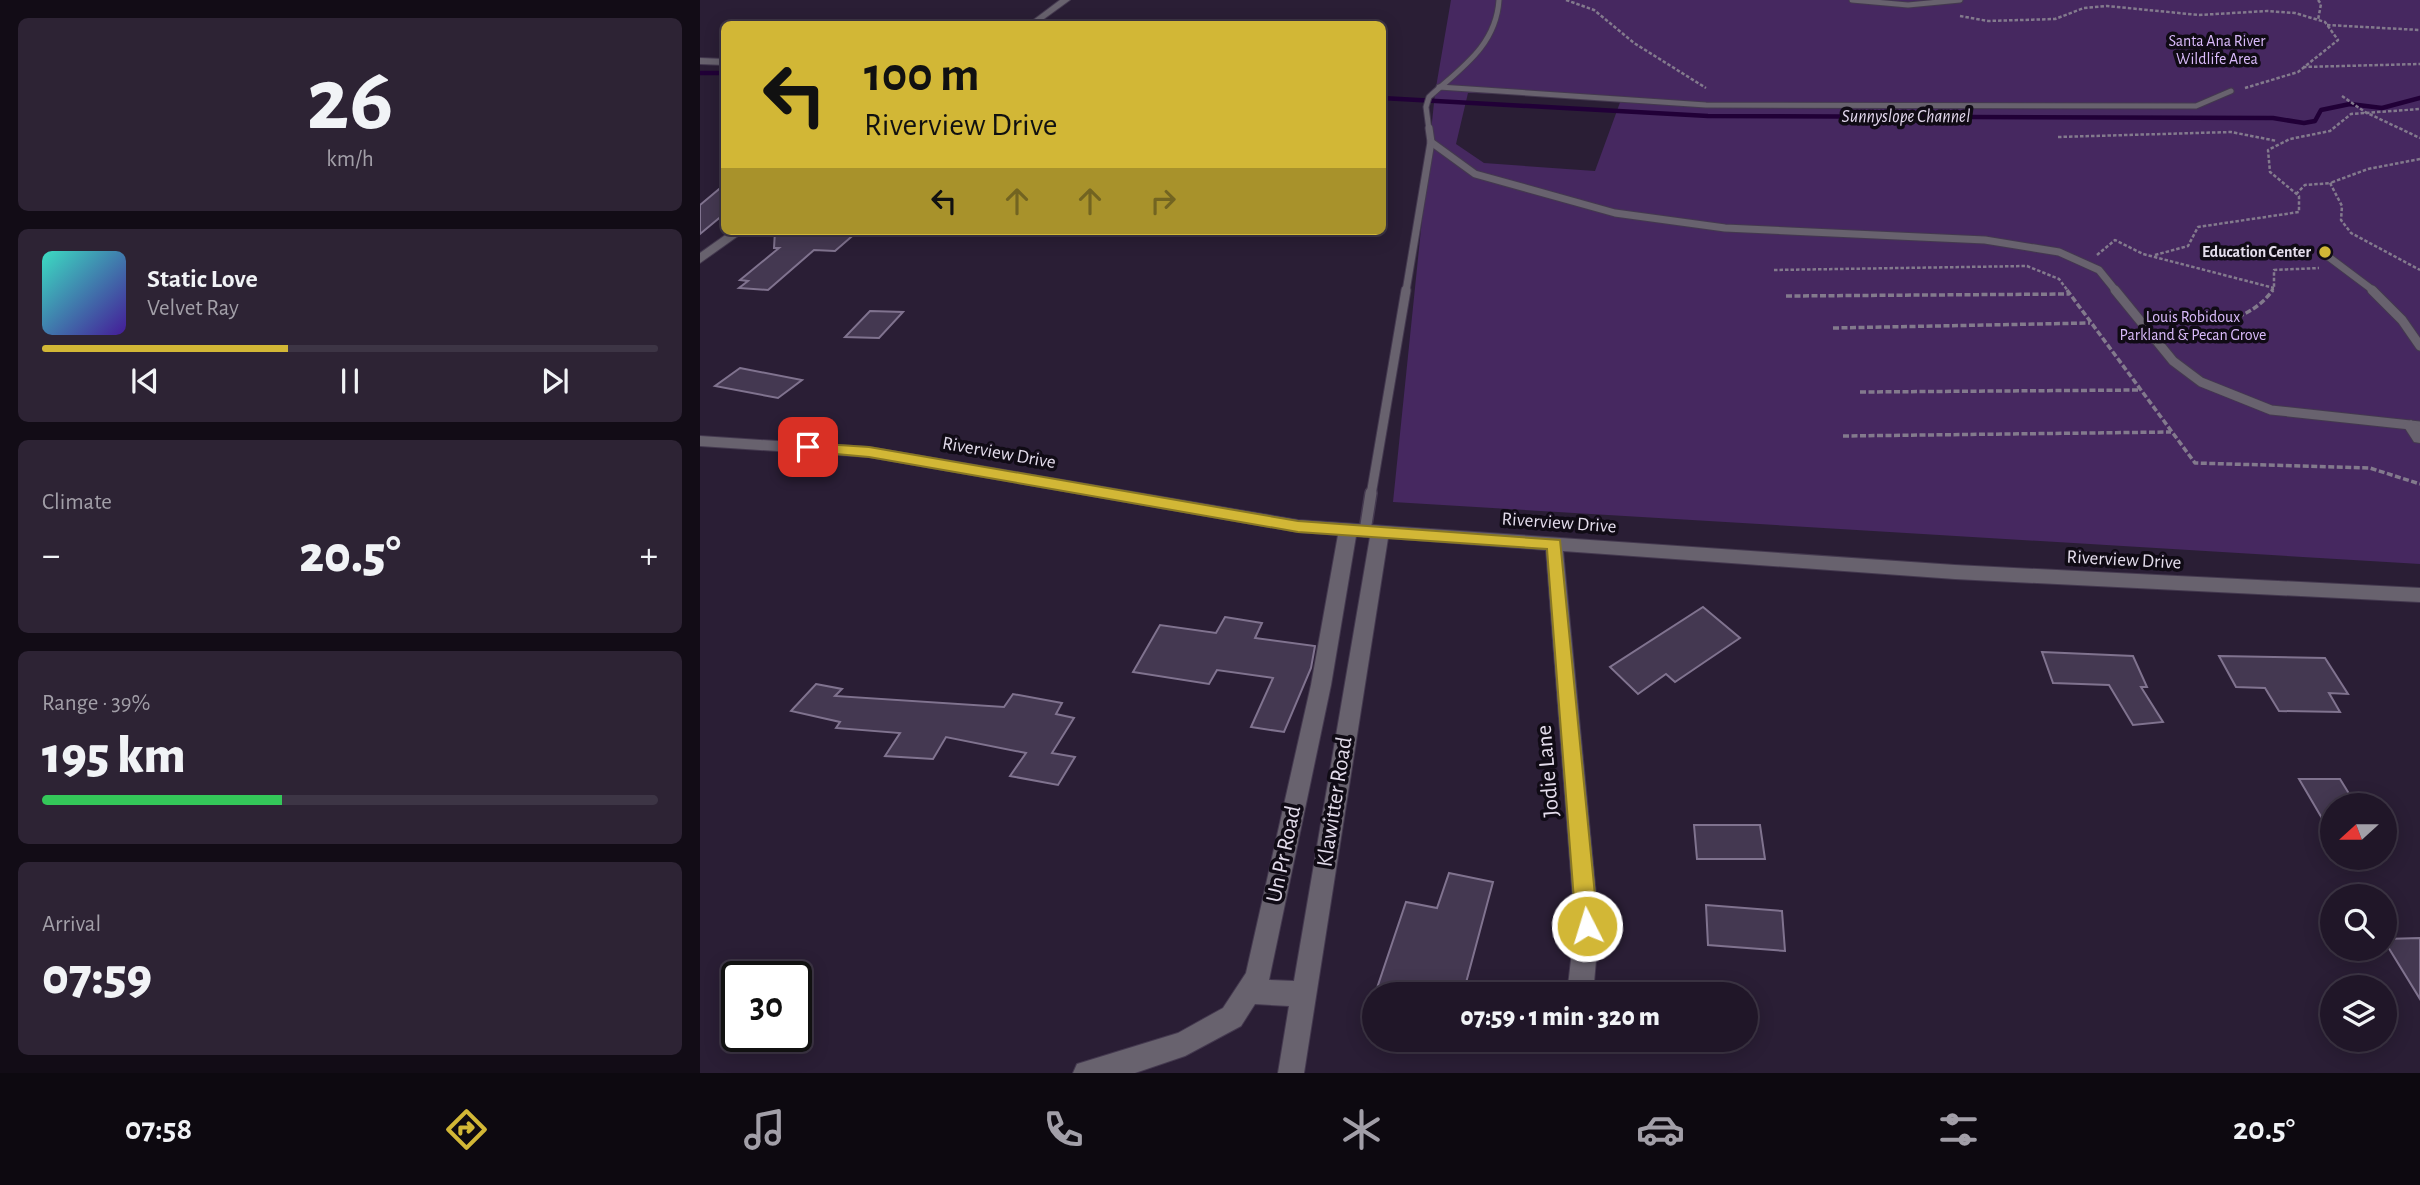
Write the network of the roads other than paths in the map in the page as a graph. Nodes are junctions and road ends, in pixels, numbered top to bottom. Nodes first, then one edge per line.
1 (1066, 0) edge
2 (1499, 0) edge
3 (1852, 0) edge
4 (1960, 0) edge
5 (1036, 21) edge
6 (700, 61) edge
7 (721, 61) edge
8 (1439, 87) junction
9 (2231, 91) road end
10 (1431, 142) junction
11 (733, 235) edge
12 (2326, 255) road end
13 (700, 259) edge
14 (2420, 346) edge
15 (2417, 430) edge
16 (700, 442) edge
17 (1364, 531) junction
18 (1555, 544) junction
19 (2420, 595) edge
20 (1581, 982) edge
21 (1248, 991) junction
22 (1304, 994) junction
23 (1086, 1073) edge
24 (1291, 1073) edge

1 - 5 street
2 - 8 lane
3 - 4 lane
6 - 7 street
8 - 9 lane
8 - 10 lane
10 - 15 lane
10 - 17 lane
11 - 13 street
12 - 14 lane
16 - 17 street, Riverview Drive
17 - 18 street, Riverview Drive
17 - 21 street, Un Pr Road
17 - 22 street, Klawitter Road
18 - 19 street, Riverview Drive
18 - 20 street, Jodie Lane
21 - 22 street
21 - 23 street, Un Pr Road
22 - 24 street, Klawitter Road

